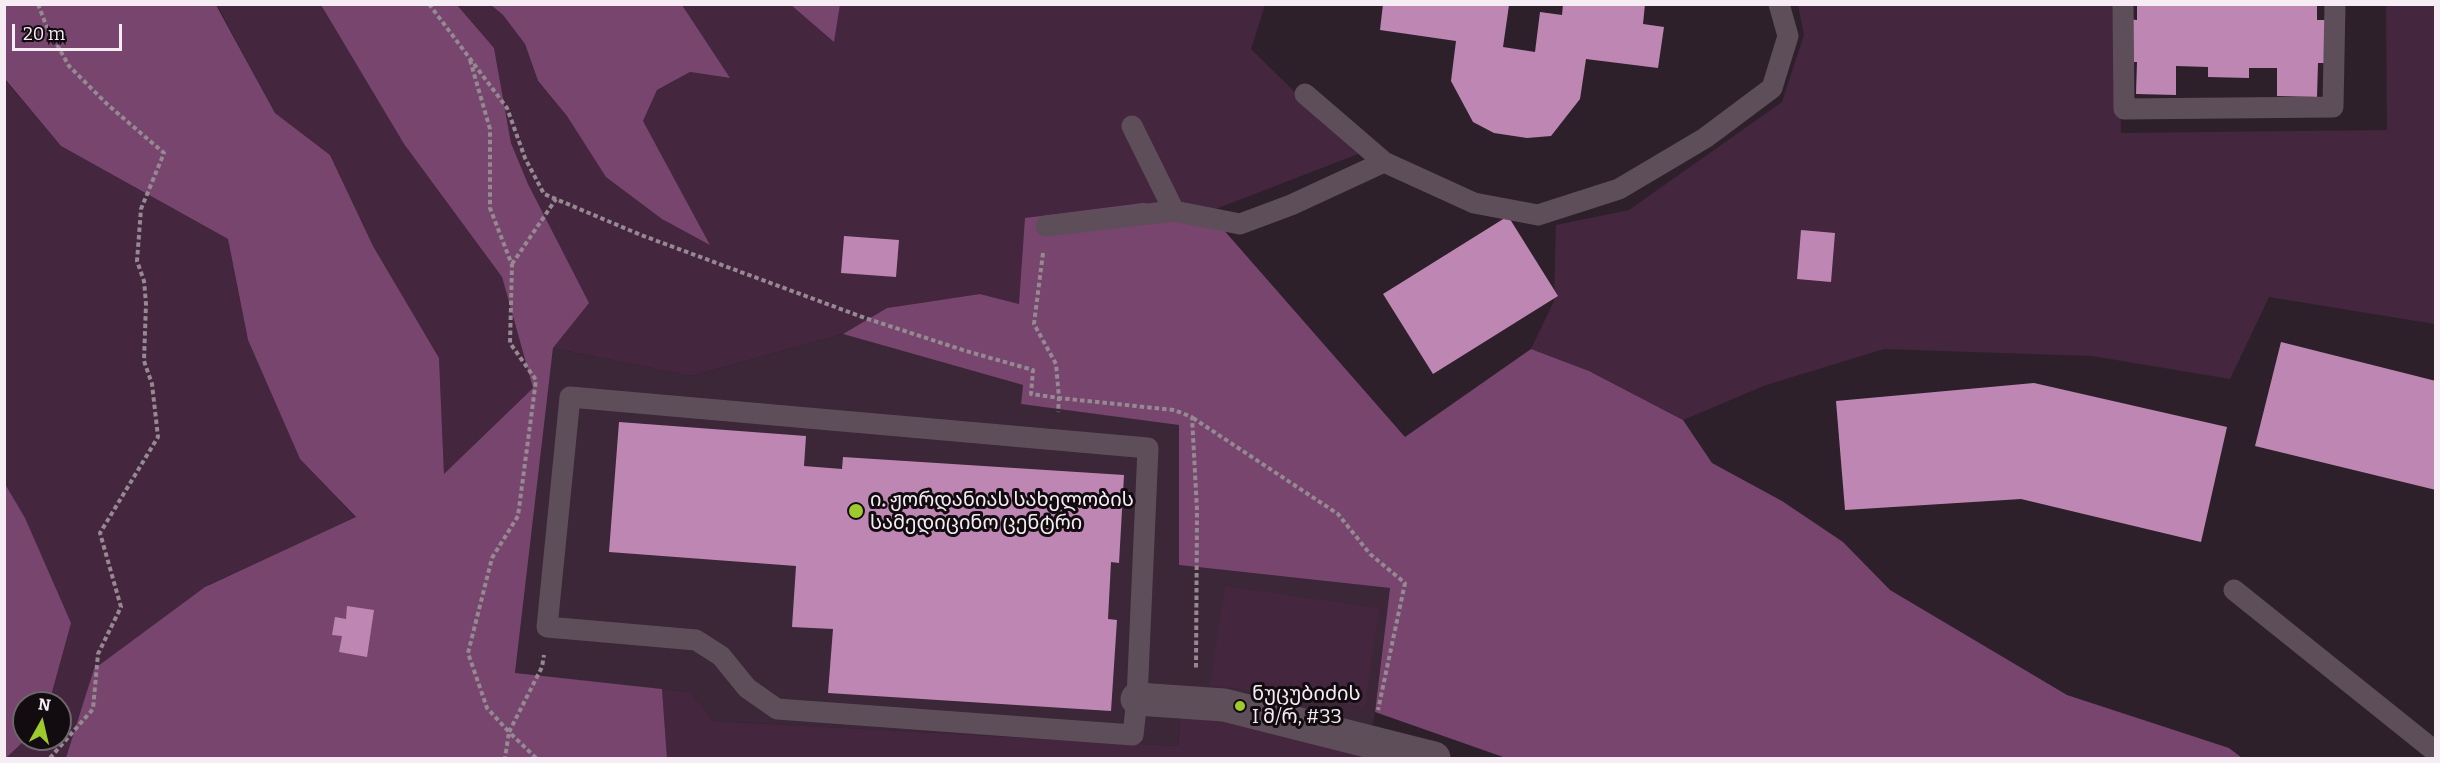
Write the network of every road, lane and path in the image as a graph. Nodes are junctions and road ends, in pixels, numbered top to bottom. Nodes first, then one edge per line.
1 (38, 4) edge
2 (429, 4) edge
3 (1779, 4) edge
4 (2123, 4) edge
5 (2335, 4) edge
6 (469, 57) junction
7 (1305, 94) dead end
8 (1132, 126) dead end
9 (1384, 162) junction
10 (556, 199) junction
11 (1174, 212) junction
12 (1046, 226) joint
13 (512, 265) junction
14 (1034, 324) dead end
15 (1059, 398) dead end
16 (1192, 417) dead end
17 (2234, 590) dead end
18 (542, 667) dead end
19 (1137, 699) junction
20 (1377, 714) dead end
21 (509, 732) junction
22 (2436, 752) edge
23 (50, 759) edge
24 (505, 759) edge
25 (536, 759) edge
26 (1434, 759) edge

1 - 23 path
2 - 6 path
3 - 9 lane
4 - 5 lane
6 - 10 path
6 - 13 path
7 - 9 lane
8 - 11 lane
9 - 11 lane
10 - 13 path
10 - 15 path
11 - 12 lane
12 - 14 path
13 - 21 path
16 - 20 path
17 - 22 lane
18 - 21 path
19 - 19 lane
19 - 26 street
21 - 24 path
21 - 25 path

